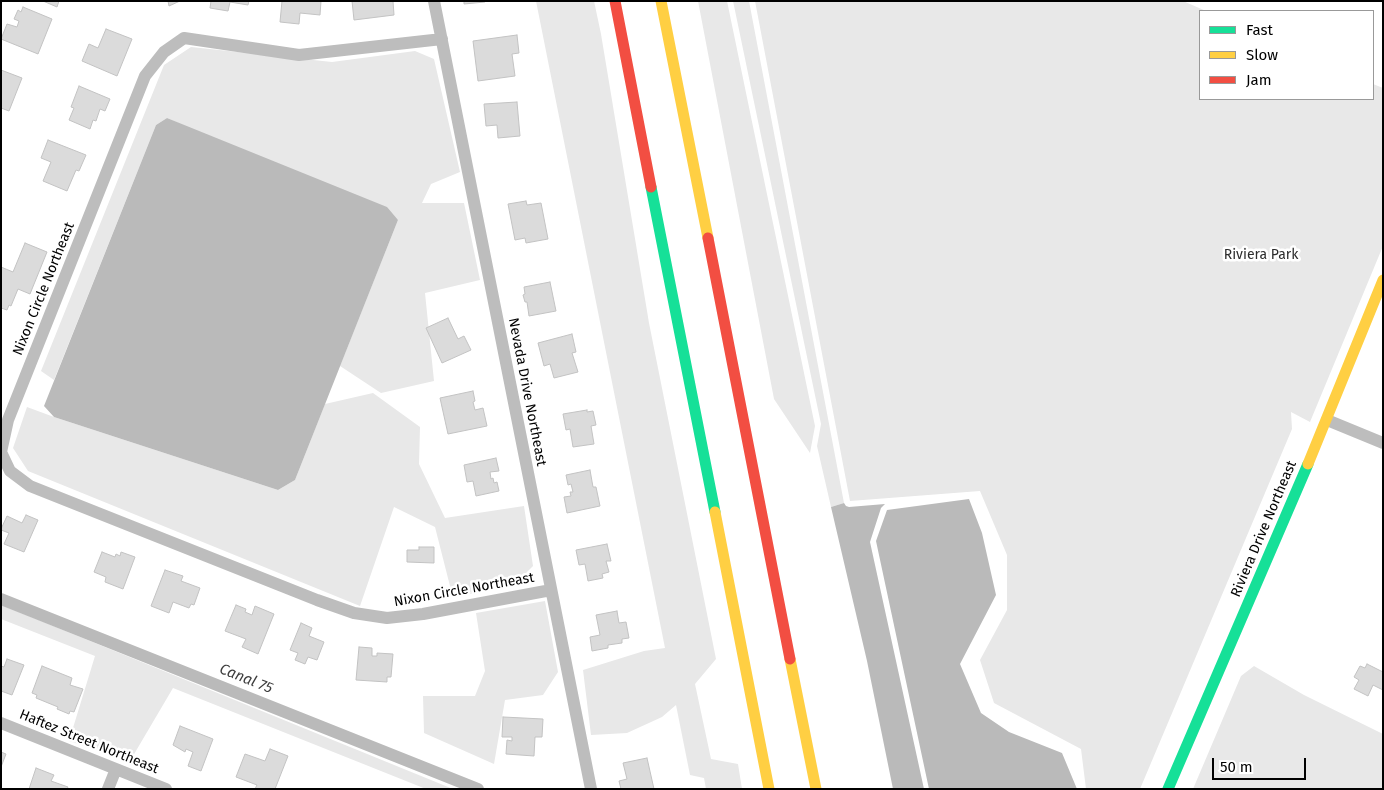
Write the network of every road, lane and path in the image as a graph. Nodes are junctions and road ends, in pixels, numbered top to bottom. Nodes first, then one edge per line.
1 (434, 1) edge
2 (615, 1) edge
3 (661, 1) edge
4 (442, 39) junction
5 (1383, 280) edge
6 (1327, 420) junction
7 (1383, 443) edge
8 (551, 590) junction
9 (1, 723) edge
10 (116, 769) junction
11 (108, 789) edge
12 (166, 789) edge
13 (591, 789) edge
14 (769, 789) edge
15 (816, 789) edge
16 (1168, 789) edge

1 - 4 street, Nevada Drive Northeast
2 - 14 main road
3 - 15 main road
4 - 8 street, Nevada Drive Northeast
4 - 8 street, Nixon Circle Northeast
5 - 6 main road, Riviera Drive Northeast
6 - 7 street
6 - 16 main road, Riviera Drive Northeast
8 - 13 street, Nevada Drive Northeast
9 - 10 street, Haftez Street Northeast
10 - 11 street
10 - 12 street, Haftez Street Northeast

